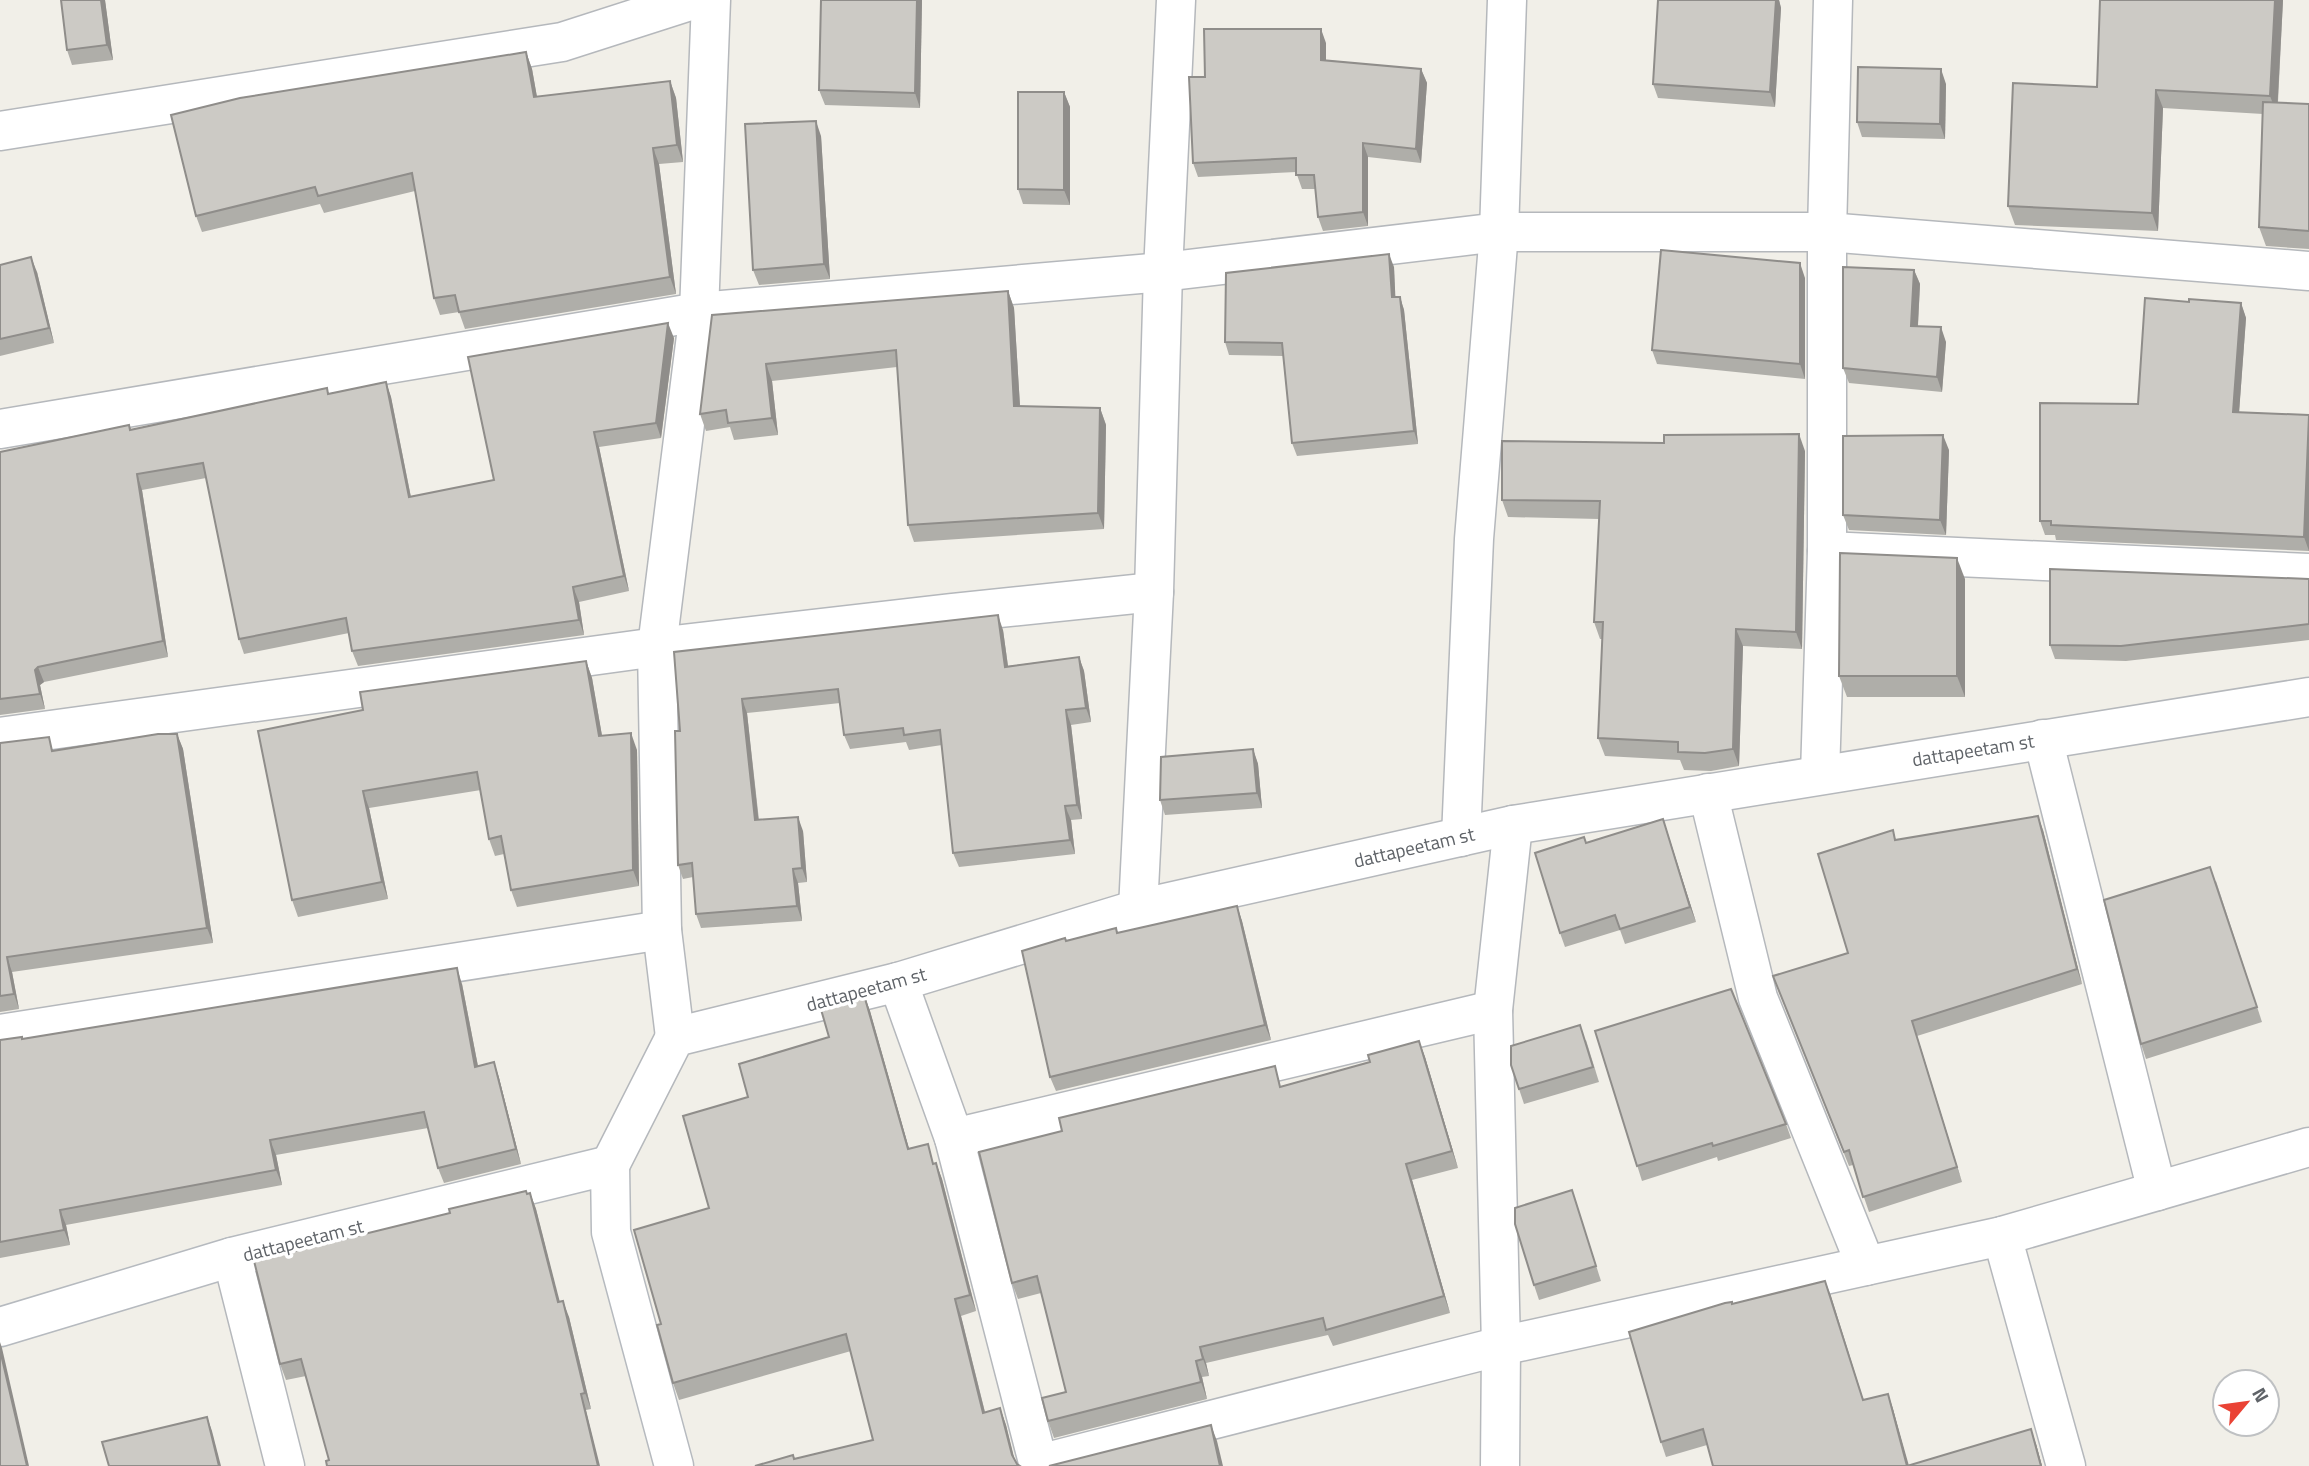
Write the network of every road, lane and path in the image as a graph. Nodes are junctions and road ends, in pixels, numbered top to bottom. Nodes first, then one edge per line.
1 (693, 0) edge
2 (711, 0) edge
3 (1176, 0) edge
4 (1507, 0) edge
5 (1833, 0) edge
6 (0, 131) edge
7 (1499, 232) junction
8 (1827, 232) junction
9 (2309, 271) edge
10 (1163, 272) junction
11 (699, 312) junction
12 (0, 429) edge
13 (1827, 551) junction
14 (2309, 573) edge
15 (1154, 592) junction
16 (657, 647) junction
17 (2309, 697) edge
18 (0, 737) edge
19 (2043, 739) junction
20 (1820, 775) junction
21 (1708, 793) junction
22 (1513, 825) junction
23 (1461, 837) junction
24 (1138, 909) junction
25 (662, 930) junction
26 (898, 982) junction
27 (1493, 1010) junction
28 (0, 1034) edge
29 (675, 1037) junction
30 (954, 1138) junction
31 (2309, 1147) edge
32 (610, 1165) junction
33 (2157, 1191) junction
34 (2002, 1236) junction
35 (232, 1257) junction
36 (1866, 1266) junction
37 (0, 1327) edge
38 (1501, 1346) junction
39 (1039, 1465) edge
40 (285, 1466) edge
41 (674, 1466) edge
42 (1500, 1466) edge
43 (2066, 1466) edge

1 - 6 street
2 - 11 street
3 - 10 street
4 - 7 street
5 - 8 street
7 - 8 street
7 - 10 street
7 - 23 street
8 - 9 street
8 - 13 street
10 - 11 street
10 - 15 street
11 - 12 street
11 - 16 street
13 - 14 street
13 - 20 street
15 - 16 street
15 - 24 street
16 - 18 street
16 - 25 street
17 - 19 street, dattapeetam st
19 - 20 street, dattapeetam st
19 - 33 street
20 - 21 street, dattapeetam st
21 - 22 street, dattapeetam st
21 - 36 street
22 - 23 street, dattapeetam st
22 - 27 street
23 - 24 street, dattapeetam st
24 - 26 street, dattapeetam st
25 - 28 street
25 - 29 street
26 - 29 street, dattapeetam st
26 - 30 street
27 - 30 street
27 - 38 street
29 - 32 street
30 - 39 street
31 - 33 street
32 - 35 street, dattapeetam st
32 - 41 street
33 - 34 street
34 - 36 street
34 - 43 street
35 - 37 street, dattapeetam st
35 - 40 street
36 - 38 street
38 - 39 street
38 - 42 street

